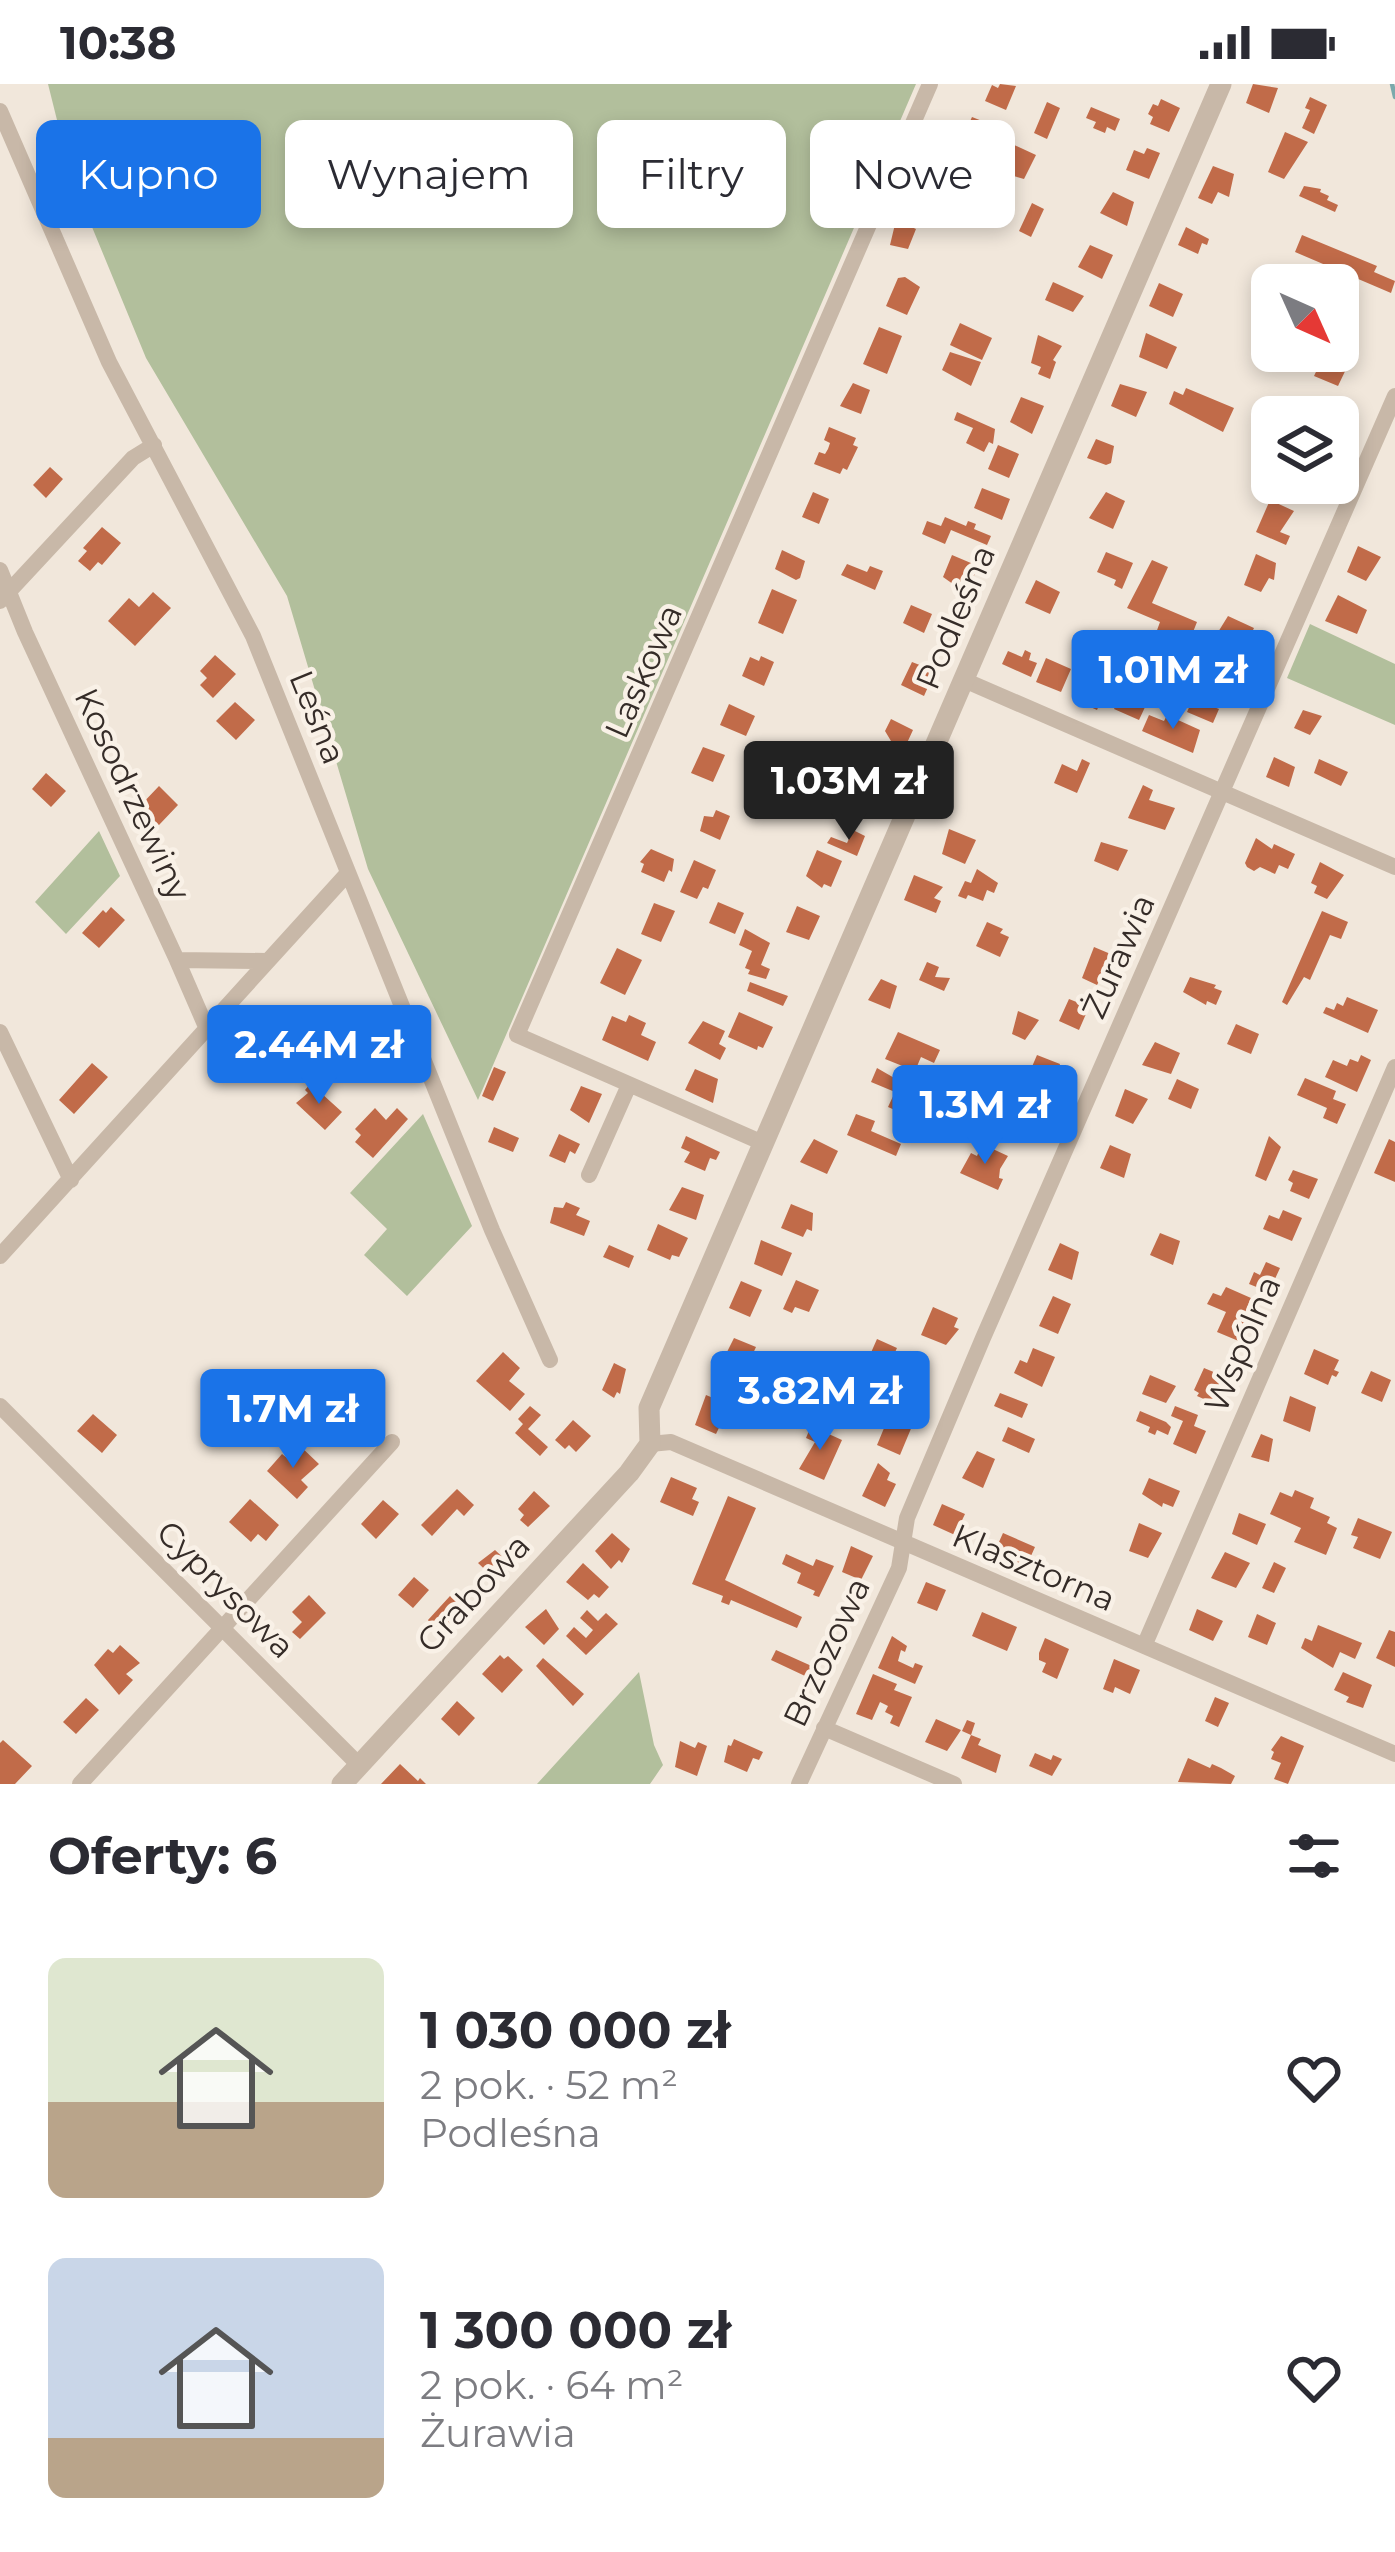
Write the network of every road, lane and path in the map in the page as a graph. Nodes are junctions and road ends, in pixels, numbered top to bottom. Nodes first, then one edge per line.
1 (931, 84) edge
2 (1220, 84) edge
3 (0, 111) edge
4 (1395, 396) edge
5 (154, 445) junction
6 (0, 570) edge
7 (5, 596) edge
8 (964, 680) junction
9 (1222, 793) junction
10 (1395, 866) edge
11 (348, 873) junction
12 (177, 960) junction
13 (267, 962) junction
14 (207, 1029) junction
15 (0, 1032) edge
16 (1395, 1067) edge
17 (628, 1085) junction
18 (763, 1143) junction
19 (589, 1175) dead end
20 (71, 1180) junction
21 (0, 1256) edge
22 (550, 1360) dead end
23 (0, 1406) edge
24 (392, 1442) dead end
25 (650, 1444) junction
26 (901, 1543) junction
27 (221, 1626) junction
28 (1144, 1646) junction
29 (824, 1728) junction
30 (1395, 1754) edge
31 (359, 1765) junction
32 (80, 1784) edge
33 (341, 1784) edge
34 (799, 1784) edge
35 (954, 1784) edge

1 - 17 street, Laskowa
2 - 8 street, Podleśna
3 - 5 street, Leśna
4 - 9 street, Żurawia
5 - 7 street
5 - 11 street, Leśna
6 - 7 street, Kosodrzewiny
7 - 12 street, Kosodrzewiny
8 - 9 street
8 - 18 street, Podleśna
9 - 10 street
9 - 26 street, Żurawia
11 - 13 street
11 - 22 street, Leśna
12 - 13 street
12 - 14 street, Kosodrzewiny
13 - 14 street
14 - 20 street
15 - 20 street
16 - 28 street, Wspólna
17 - 18 street, Laskowa
17 - 19 street
18 - 25 street, Podleśna
20 - 21 street
23 - 27 street, Cyprysowa
24 - 27 street
25 - 26 street, Klasztorna
25 - 31 street, Grabowa
26 - 28 street, Klasztorna
26 - 29 street, Brzozowa
27 - 31 street, Cyprysowa
27 - 32 street
28 - 30 street, Klasztorna
29 - 34 street, Brzozowa
29 - 35 street
31 - 33 street, Grabowa

